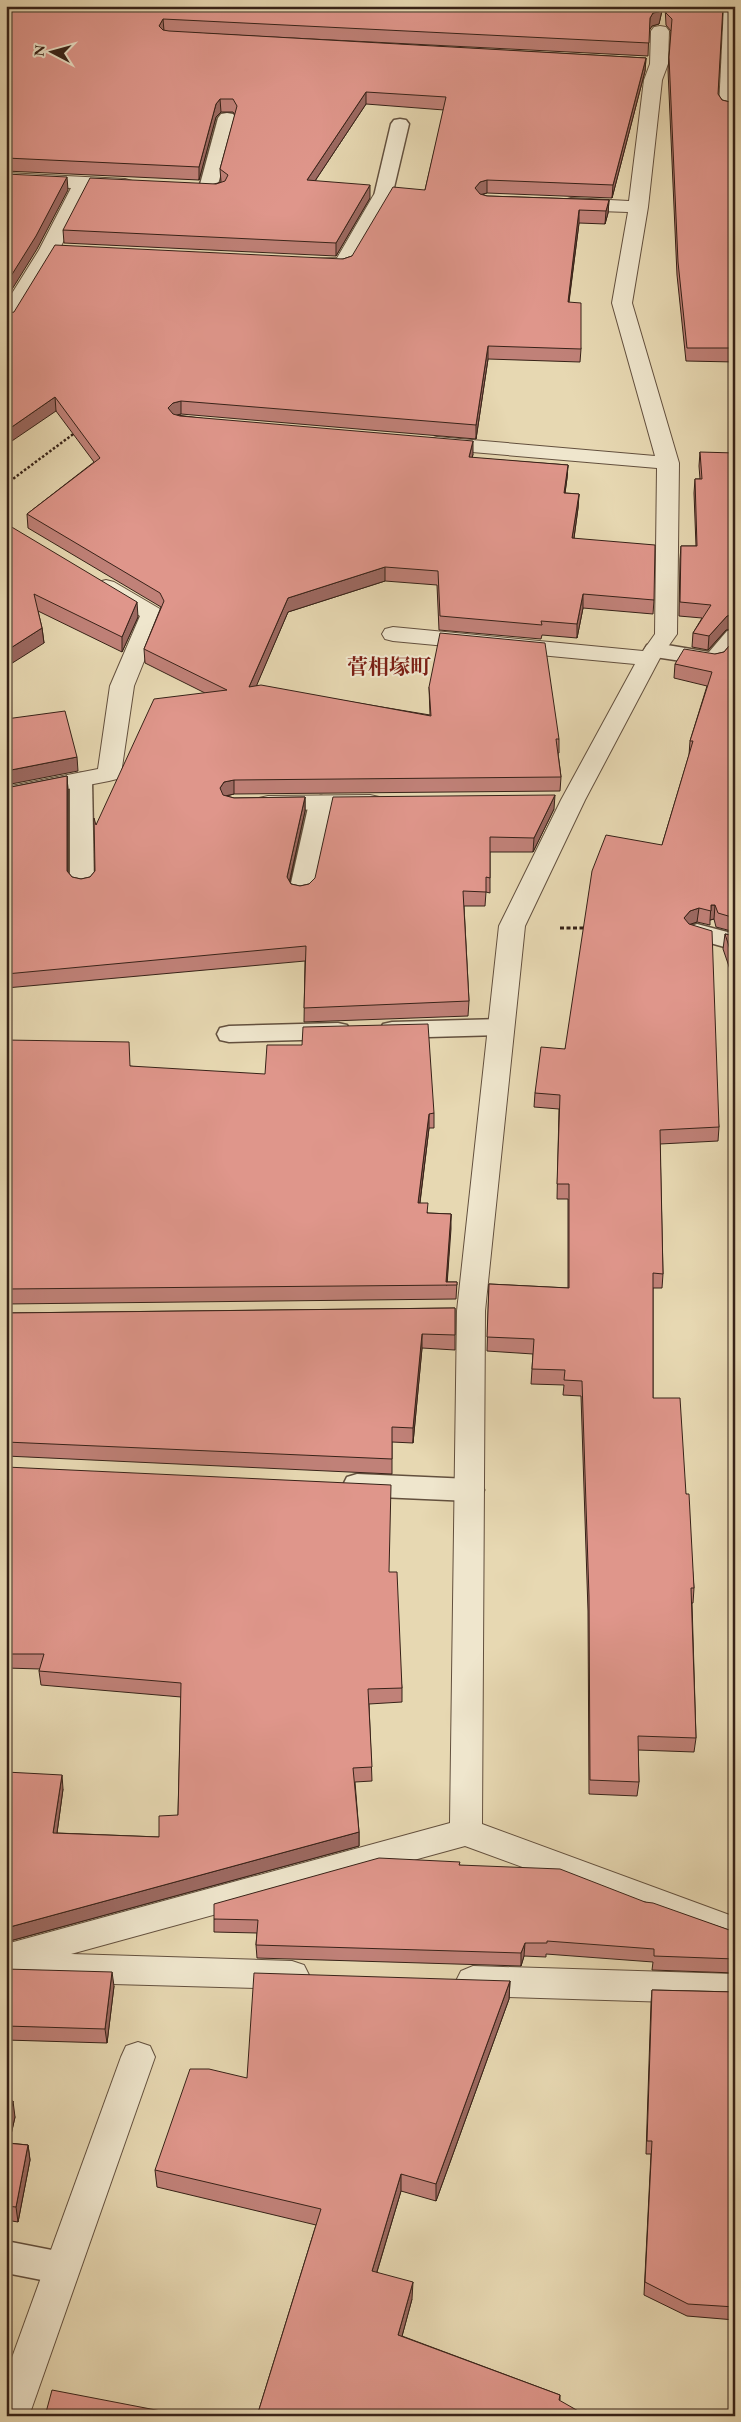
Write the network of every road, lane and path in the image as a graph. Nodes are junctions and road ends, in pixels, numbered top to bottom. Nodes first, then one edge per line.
1 (733, 6) edge
2 (660, 31) edge
3 (728, 108) edge
4 (227, 118) edge
5 (400, 124) dead end
6 (6, 179) edge
7 (83, 183) junction
8 (140, 185) edge
9 (189, 188) edge
10 (212, 189) joint
11 (383, 196) joint
12 (553, 204) edge
13 (638, 207) junction
14 (49, 250) junction
15 (68, 251) edge
16 (294, 262) edge
17 (6, 320) edge
18 (82, 427) edge
19 (419, 442) edge
20 (668, 463) junction
21 (6, 484) edge
22 (92, 578) edge
23 (393, 634) dead end
24 (735, 636) edge
25 (652, 654) junction
26 (81, 780) junction
27 (6, 794) edge
28 (544, 800) edge
29 (573, 800) junction
30 (389, 802) edge
31 (243, 803) edge
32 (321, 803) junction
33 (82, 885) edge
34 (301, 892) edge
35 (512, 926) junction
36 (590, 929) edge
37 (697, 932) edge
38 (735, 942) edge
39 (501, 1027) junction
40 (229, 1034) dead end
41 (471, 1311) junction
42 (441, 1312) edge
43 (333, 1484) edge
44 (470, 1490) junction
45 (466, 1832) junction
46 (735, 1930) edge
47 (6, 1958) edge
48 (6, 1967) edge
49 (322, 1976) edge
50 (440, 1980) edge
51 (735, 1989) edge
52 (138, 2057) dead end
53 (6, 2257) edge
54 (62, 2268) junction
55 (10, 2416) edge

1 - 3 street
2 - 13 street
4 - 10 lane
5 - 11 lane
6 - 7 street
7 - 8 street
7 - 14 street
9 - 10 street
11 - 16 street
12 - 13 street
13 - 20 street
14 - 15 street
14 - 17 street
18 - 21 path
19 - 20 street
20 - 25 street
22 - 26 street
23 - 25 street
24 - 25 lane
25 - 29 street
26 - 27 street
26 - 33 lane
28 - 29 street
29 - 35 street
30 - 32 street
31 - 32 street
32 - 34 lane
35 - 36 path
35 - 39 street
37 - 38 lane
39 - 40 lane
39 - 41 street
41 - 42 street
41 - 44 street
43 - 44 lane
44 - 45 street
45 - 46 street
45 - 47 street
48 - 49 street
50 - 51 street
52 - 54 street
53 - 54 lane
54 - 55 street

